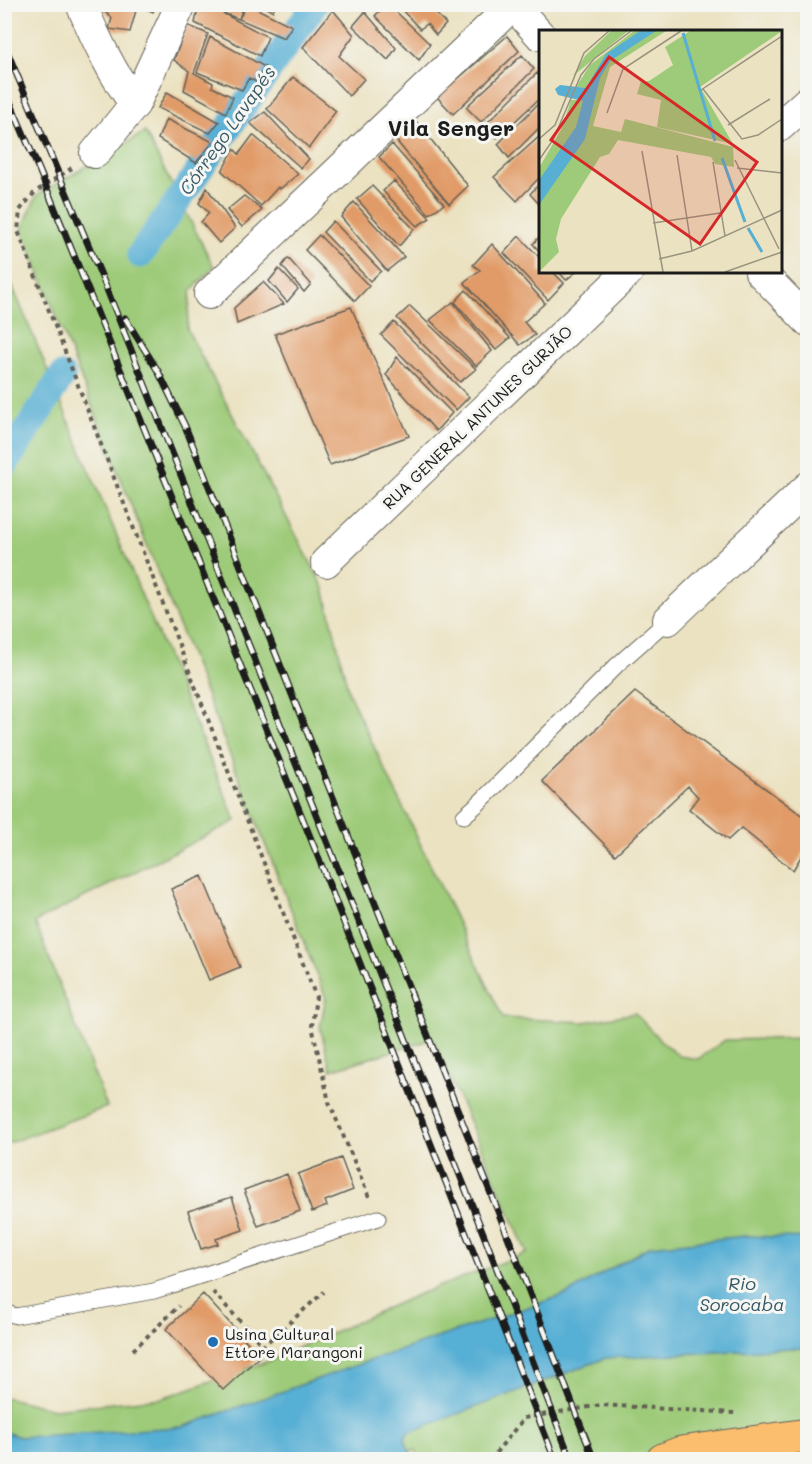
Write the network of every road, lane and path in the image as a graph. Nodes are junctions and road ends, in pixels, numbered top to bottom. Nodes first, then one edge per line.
1 (81, 4) edge
2 (181, 4) edge
3 (513, 5) edge
4 (539, 34) edge
5 (807, 101) edge
6 (135, 104) junction
7 (782, 124) edge
8 (95, 153) joint
9 (627, 273) edge
10 (761, 273) edge
11 (209, 294) dead end
12 (807, 321) edge
13 (807, 487) edge
14 (326, 562) dead end
15 (668, 620) joint
16 (464, 816) dead end
17 (378, 1218) joint
18 (211, 1291) dead end
19 (324, 1292) dead end
20 (180, 1305) dead end
21 (4, 1312) edge
22 (133, 1350) dead end
23 (739, 1413) dead end
24 (807, 1435) edge
25 (807, 1452) edge
26 (490, 1460) edge
27 (663, 1460) edge
28 (759, 1460) edge

1 - 6 street
2 - 6 street
3 - 4 street
3 - 11 street
5 - 7 street
6 - 8 street
8 - 17 path
9 - 14 street, RUA GENERAL ANTUNES GURJÃO
10 - 12 street
13 - 15 street
15 - 16 lane
17 - 21 lane
18 - 19 path
20 - 22 path
23 - 26 path
24 - 27 highway
25 - 28 highway

